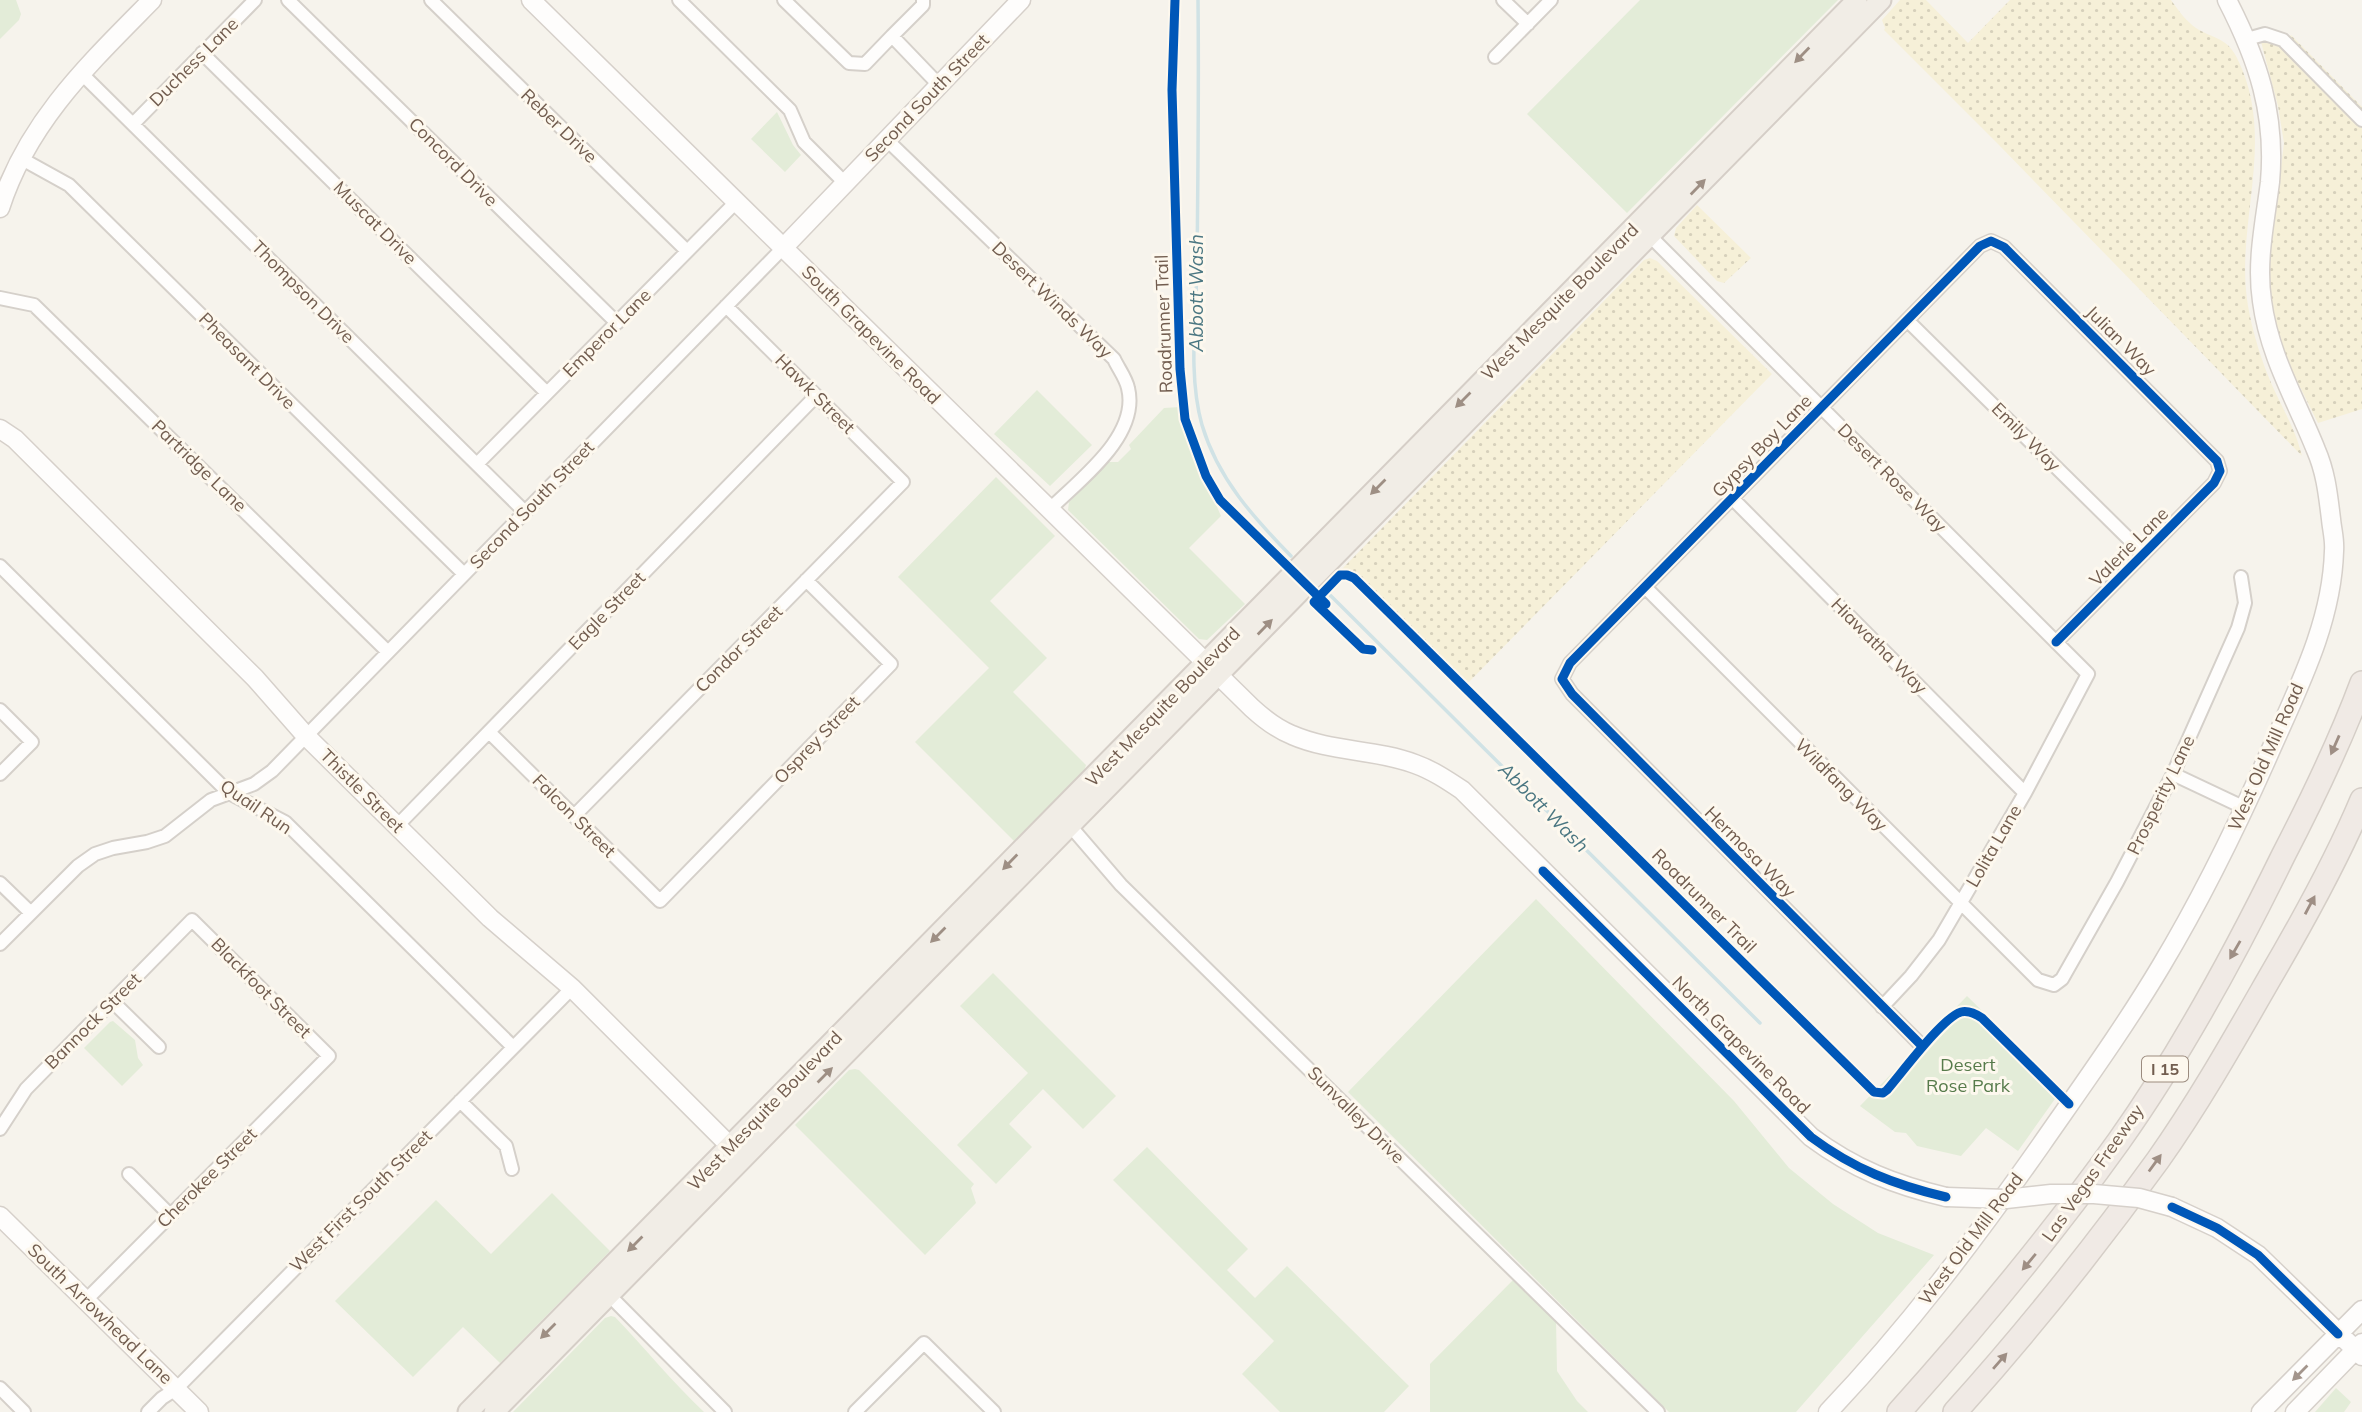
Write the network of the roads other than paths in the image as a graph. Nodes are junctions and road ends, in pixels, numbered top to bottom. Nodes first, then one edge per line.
1 (152, 0) edge
2 (255, 0) edge
3 (289, 0) edge
4 (431, 0) edge
5 (531, 0) edge
6 (679, 0) edge
7 (784, 0) edge
8 (923, 0) edge
9 (1503, 0) edge
10 (1551, 0) edge
11 (1857, 0) edge
12 (1881, 0) edge
13 (2227, 0) edge
14 (1012, 3) edge
15 (1528, 24) junction
16 (892, 36) junction
17 (2247, 39) junction
18 (202, 53) junction
19 (1495, 57) dead end
20 (81, 73) junction
21 (940, 86) junction
22 (2362, 120) edge
23 (133, 124) junction
24 (887, 140) junction
25 (22, 159) junction
26 (846, 184) junction
27 (736, 202) junction
28 (0, 208) edge
29 (1643, 230) junction
30 (1991, 241) joint
31 (783, 248) junction
32 (687, 251) junction
33 (0, 298) edge
34 (726, 306) junction
35 (1908, 320) junction
36 (617, 323) junction
37 (547, 393) junction
38 (816, 396) junction
39 (1821, 407) junction
40 (0, 429) edge
41 (477, 464) junction
42 (2220, 471) joint
43 (903, 482) joint
44 (1733, 499) junction
45 (1049, 510) junction
46 (526, 512) junction
47 (2144, 554) junction
48 (0, 566) edge
49 (464, 574) junction
50 (2241, 577) dead end
51 (806, 580) junction
52 (1646, 588) junction
53 (2056, 642) junction
54 (388, 652) junction
55 (1211, 670) junction
56 (2088, 674) joint
57 (1562, 679) joint
58 (2362, 683) edge
59 (0, 710) edge
60 (489, 732) junction
61 (306, 736) junction
62 (0, 774) edge
63 (2173, 774) junction
64 (229, 793) junction
65 (2025, 793) junction
66 (2362, 800) edge
67 (2245, 808) junction
68 (574, 816) junction
69 (1064, 820) junction
70 (397, 826) junction
71 (0, 883) edge
72 (660, 901) joint
73 (1960, 905) junction
74 (31, 913) junction
75 (192, 920) joint
76 (0, 944) edge
77 (2038, 980) joint
78 (572, 988) junction
79 (112, 1001) junction
80 (1882, 1007) junction
81 (1920, 1044) dead end
82 (159, 1047) dead end
83 (513, 1047) junction
84 (329, 1056) joint
85 (460, 1101) junction
86 (0, 1129) edge
87 (737, 1152) junction
88 (513, 1169) dead end
89 (129, 1174) dead end
90 (170, 1215) junction
91 (0, 1216) edge
92 (603, 1289) junction
93 (86, 1300) junction
94 (2362, 1310) edge
95 (2338, 1334) junction
96 (2360, 1350) edge
97 (0, 1388) edge
98 (176, 1389) junction
99 (24, 1412) edge
100 (148, 1412) edge
101 (199, 1412) edge
102 (468, 1412) edge
103 (494, 1412) edge
104 (726, 1412) edge
105 (855, 1412) edge
106 (994, 1412) edge
107 (1658, 1412) edge
108 (1828, 1412) edge
109 (1899, 1412) edge
110 (1955, 1412) edge
111 (2261, 1412) edge
112 (2295, 1412) edge

1 - 20 street
2 - 18 street, Duchess Lane
3 - 36 street, Concord Drive
4 - 32 street, Reber Drive
5 - 27 street, South Grapevine Road
6 - 26 street
7 - 16 street
8 - 16 street
9 - 15 street
10 - 15 street
11 -> 29 main road, West Mesquite Boulevard
29 -> 12 main road, West Mesquite Boulevard
13 - 17 street, West Old Mill Road
14 - 21 street, Second South Street
15 - 19 street
16 - 21 street
17 - 22 street
17 - 67 street, West Old Mill Road
18 - 23 street, Duchess Lane
18 - 37 street, Muscat Drive
20 - 23 street, Thompson Drive
20 - 25 street
21 - 24 street, Second South Street
23 - 41 street, Thompson Drive
24 - 26 street, Second South Street
24 - 45 street, Desert Winds Way
25 - 28 street
25 - 49 street, Pheasant Drive
26 - 31 street, Second South Street
27 - 31 street, South Grapevine Road
27 - 32 street, Emperor Lane
29 - 39 street, Desert Rose Way
29 - 55 main road, West Mesquite Boulevard
30 - 35 street, Gypsy Boy Lane
30 - 42 street, Julian Way
31 - 34 street, Second South Street
31 - 45 street, South Grapevine Road
32 - 36 street, Emperor Lane
33 - 54 street, Partridge Lane
34 - 38 street, Hawk Street
34 - 46 street, Second South Street
35 - 39 street, Gypsy Boy Lane
35 - 47 street, Emily Way
36 - 37 street, Emperor Lane
37 - 41 street, Emperor Lane
38 - 43 street, Hawk Street
38 - 60 street, Eagle Street
39 - 44 street, Gypsy Boy Lane
39 - 53 street, Desert Rose Way
40 - 61 street, Thistle Street
41 - 46 street, Thompson Drive
42 - 47 street, Valerie Lane
43 - 51 street, Condor Street
44 - 52 street, Gypsy Boy Lane
44 - 65 street, Hiawatha Way
45 - 55 street, South Grapevine Road
46 - 49 street, Second South Street
47 - 53 street, Valerie Lane
48 - 64 street, Quail Run
49 - 54 street, Second South Street
50 - 63 street, Prosperity Lane
51 - 68 street, Condor Street
51 - 72 street, Osprey Street
52 - 57 street, Gypsy Boy Lane
52 - 73 street, Wildfang Way
53 - 56 street, Desert Rose Way
54 - 61 street, Second South Street
55 - 69 main road, West Mesquite Boulevard
55 - 95 street, North Grapevine Road, bridge
56 - 65 street, Lolita Lane
57 - 80 street, Hermosa Way
58 -> 109 highway, Las Vegas Freeway / I 15
59 - 62 street
60 - 68 street, Falcon Street
60 - 70 street, Eagle Street
61 - 64 street, Second South Street
61 - 70 street, Thistle Street
63 - 67 street
63 - 77 street, Prosperity Lane
64 - 74 street, Second South Street
64 - 83 street, Quail Run
65 - 73 street, Lolita Lane
110 -> 66 highway, I 15
67 - 108 street, West Old Mill Road
68 - 72 street, Falcon Street
69 - 87 main road, West Mesquite Boulevard
69 - 107 street, Sunvalley Drive
70 - 78 street, Thistle Street
71 - 74 street
73 - 77 street, Wildfang Way
73 - 80 street, Lolita Lane
74 - 76 street, Second South Street
75 - 79 street, Bannock Street
75 - 84 street, Blackfoot Street
78 - 83 street, West First South Street
78 - 87 street, Thistle Street
79 - 82 street
79 - 86 street, Bannock Street
80 - 81 street, Hermosa Way
83 - 85 street, West First South Street
84 - 90 street, Cherokee Street
85 - 88 street
85 - 98 street, West First South Street
87 - 92 main road, West Mesquite Boulevard
89 - 90 street
90 - 93 street, Cherokee Street
91 - 93 street, South Arrowhead Lane
92 -> 102 main road, West Mesquite Boulevard
92 - 103 main road, West Mesquite Boulevard
92 - 104 street
93 - 98 street, South Arrowhead Lane
94 - 95 street
95 - 96 street, North Grapevine Road
95 -> 111 street
96 - 112 street
97 - 99 street
98 - 100 street, West First South Street
98 - 101 street, South Arrowhead Lane
105 - 106 street

